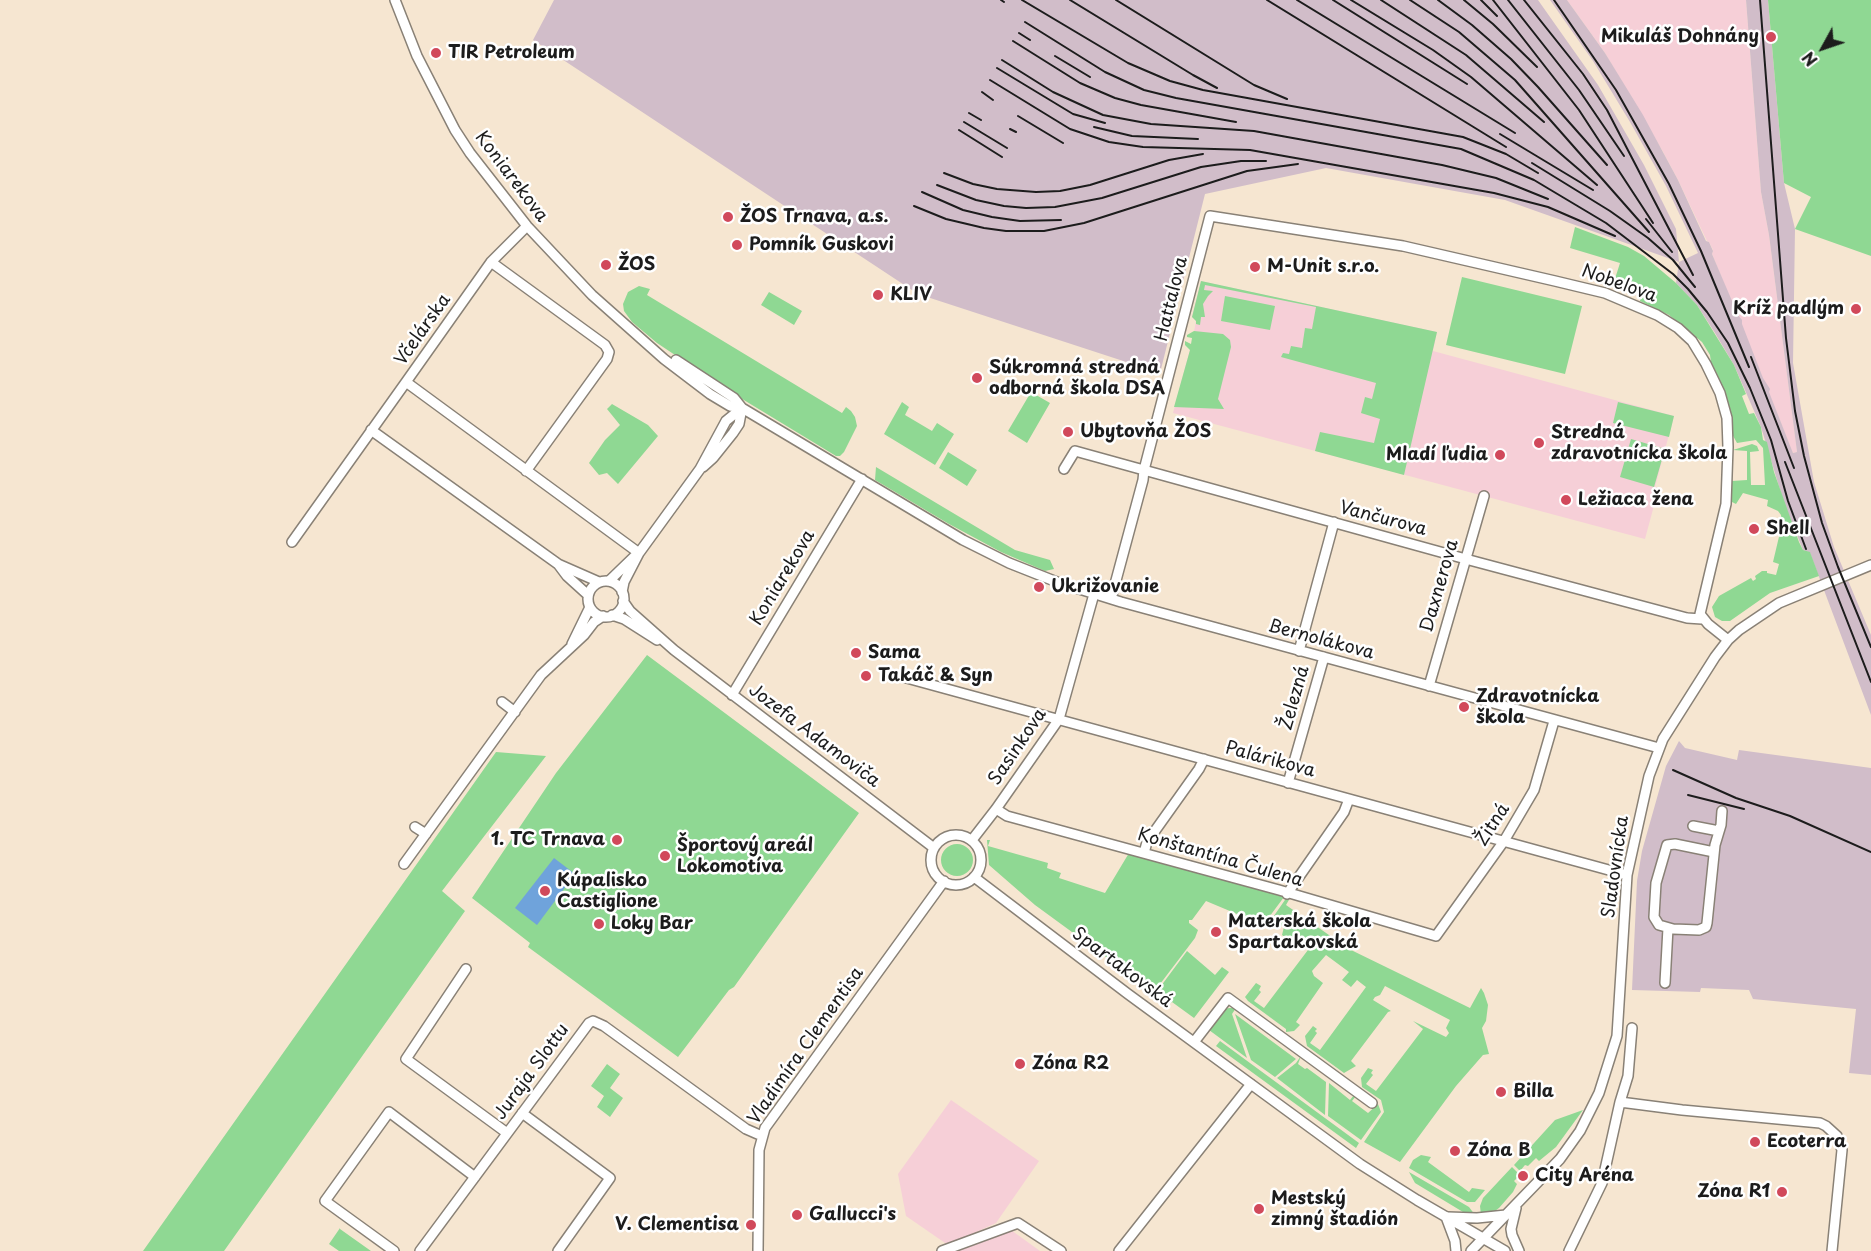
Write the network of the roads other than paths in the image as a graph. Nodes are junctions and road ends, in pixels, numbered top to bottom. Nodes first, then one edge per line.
1 (395, 0) edge
2 (1210, 216) joint
3 (527, 226) junction
4 (490, 262) junction
5 (646, 341) junction
6 (406, 382) junction
7 (720, 399) junction
8 (742, 408) junction
9 (758, 418) junction
10 (726, 421) junction
11 (739, 424) junction
12 (371, 430) junction
13 (700, 469) junction
14 (1064, 469) dead end
15 (1144, 470) junction
16 (526, 471) junction
17 (862, 479) junction
18 (1484, 496) dead end
19 (1334, 522) junction
20 (292, 542) dead end
21 (980, 549) joint
22 (639, 553) junction
23 (1464, 558) junction
24 (558, 564) junction
25 (1871, 565) edge
26 (609, 581) junction
27 (599, 582) junction
28 (1094, 594) junction
29 (588, 595) junction
30 (623, 596) junction
31 (1111, 599) junction
32 (590, 608) junction
33 (608, 616) junction
34 (1702, 619) junction
35 (1728, 640) junction
36 (571, 646) junction
37 (674, 650) junction
38 (1299, 651) junction
39 (1324, 657) junction
40 (903, 677) dead end
41 (1429, 686) junction
42 (732, 695) junction
43 (502, 702) dead end
44 (515, 711) junction
45 (1059, 719) junction
46 (1554, 721) junction
47 (1659, 748) junction
48 (1204, 759) junction
49 (1288, 783) junction
50 (444, 791) dead end
51 (452, 798) junction
52 (1349, 799) junction
53 (996, 809) junction
54 (1722, 810) dead end
55 (415, 826) dead end
56 (1693, 826) dead end
57 (1719, 831) junction
58 (426, 834) junction
59 (972, 840) junction
60 (1504, 841) junction
61 (934, 848) junction
62 (1714, 852) junction
63 (1144, 853) junction
64 (404, 864) dead end
65 (1628, 875) junction
66 (974, 877) junction
67 (944, 881) junction
68 (1287, 894) junction
69 (1668, 928) junction
70 (1436, 936) joint
71 (466, 969) dead end
72 (1665, 983) dead end
73 (1632, 1028) dead end
74 (1194, 1042) junction
75 (1251, 1084) junction
76 (1620, 1102) junction
77 (1372, 1103) dead end
78 (522, 1113) junction
79 (507, 1133) junction
80 (762, 1137) junction
81 (475, 1177) junction
82 (1516, 1205) junction
83 (1507, 1215) junction
84 (1446, 1217) junction
85 (1482, 1239) junction
86 (394, 1251) edge
87 (420, 1251) edge
88 (558, 1251) edge
89 (758, 1251) edge
90 (942, 1251) edge
91 (1061, 1251) edge
92 (1119, 1251) edge
93 (1456, 1251) edge
94 (1471, 1251) edge
95 (1505, 1251) edge
96 (1519, 1251) edge
97 (1569, 1251) edge
98 (1832, 1251) edge

1 - 3 street, Koniarekova
2 - 15 street, Hattalova
2 - 34 street, Nobelova
3 - 4 street, Včelárska
3 - 5 street, Koniarekova
4 - 6 street, Včelárska
4 - 16 street
5 - 7 street, Koniarekova
5 - 8 street, Koniarekova
6 - 12 street
6 - 16 street, Včelárska
7 - 8 street, Koniarekova
7 - 10 street
8 - 9 street, Koniarekova
8 - 10 street
8 - 11 street
9 - 11 street
9 - 17 street, Koniarekova
10 - 13 street
11 - 13 street
12 - 20 street
12 - 24 street
13 - 22 street
14 - 15 street, Vančurova
15 - 19 street, Vančurova
15 - 31 street, Hattalova
16 - 22 street, Včelárska
17 - 21 street, Koniarekova
17 - 42 street, Koniarekova
18 - 23 street, Daxnerova
19 - 23 street, Vančurova
19 - 38 street
21 - 28 street, Bernolákova
22 - 26 street
22 - 30 street
23 - 34 street, Vančurova
23 - 41 street, Daxnerova
24 - 27 street
24 - 29 street
25 - 35 street, Sladovnícka
26 - 27 street
26 - 30 street
27 - 29 street
28 - 31 street, Bernolákova
28 - 45 street, Sasinkova
29 - 32 street
30 - 33 street
30 - 37 street, Jozefa Adamoviča
31 - 38 street, Bernolákova
32 - 33 street
32 - 36 street
33 - 36 street
33 - 37 street, Jozefa Adamoviča
34 - 35 street
35 - 47 street, Sladovnícka
36 - 44 street
37 - 42 street, Jozefa Adamoviča
38 - 39 street, Bernolákova
39 - 41 street, Bernolákova
39 - 49 street, Železná
40 - 45 street, Palárikova
41 - 46 street, Bernolákova
42 - 61 street, Jozefa Adamoviča
43 - 44 street
44 - 51 street
45 - 48 street, Palárikova
45 - 53 street, Sasinkova
46 - 47 street, Bernolákova
46 - 60 street, Žitná
47 - 65 street, Sladovnícka
48 - 49 street, Palárikova
48 - 63 street
49 - 52 street, Palárikova
50 - 51 street
51 - 58 street
52 - 60 street, Palárikova
52 - 68 street
53 - 59 street, Sasinkova
53 - 63 street, Konštantína Čulena
54 - 57 street
55 - 58 street
56 - 57 street
57 - 62 street
58 - 64 street
59 - 61 street
59 - 66 street
60 - 65 street, Palárikova
60 - 70 street, Žitná
61 - 67 street
62 - 69 street
62 - 69 street
63 - 68 street, Konštantína Čulena
65 - 82 street, Sladovnícka
66 - 67 street
66 - 74 street, Spartakovská
67 - 80 street, Vladimíra Clementisa
68 - 70 street, Konštantína Čulena
69 - 72 street
71 - 79 street
73 - 76 street
74 - 75 street, Spartakovská
74 - 77 street
75 - 84 street, Spartakovská
75 - 92 street
76 - 97 street
76 - 98 street
78 - 79 street, Juraja Slottu
78 - 80 street, Juraja Slottu
78 - 88 street
79 - 81 street, Juraja Slottu
80 - 89 street, Vladimíra Clementisa
81 - 86 street
81 - 87 street, Juraja Slottu
82 - 83 street, Sladovnícka
82 - 96 street
83 - 84 street
83 - 85 street, Sladovnícka
84 - 85 street, Spartakovská
84 - 93 street
85 - 94 street, Sladovnícka
85 - 95 street, Spartakovská
90 - 91 street

